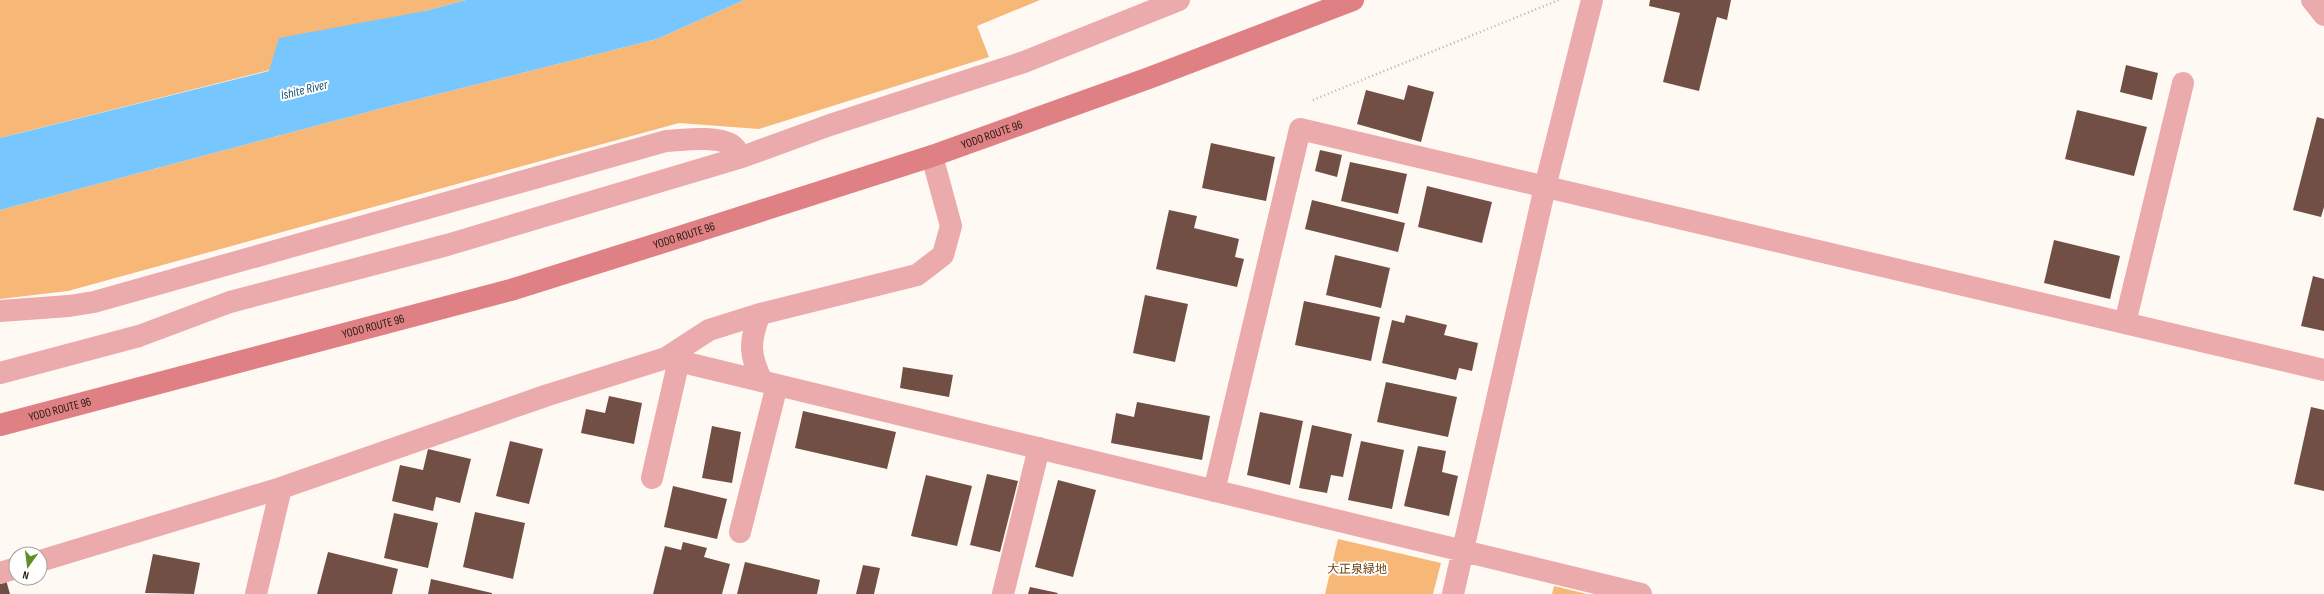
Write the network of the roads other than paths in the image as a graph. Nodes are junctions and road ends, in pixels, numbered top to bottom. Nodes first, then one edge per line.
1 (1179, 0) edge
2 (1353, 0) edge
3 (1592, 0) edge
4 (2312, 0) edge
5 (2324, 15) edge
6 (2183, 83) dead end
7 (932, 156) junction
8 (742, 157) junction
9 (1546, 187) junction
10 (0, 311) edge
11 (760, 314) junction
12 (2125, 323) junction
13 (673, 359) junction
14 (2324, 370) edge
15 (0, 373) edge
16 (769, 383) junction
17 (0, 425) edge
18 (1039, 448) junction
19 (652, 478) dead end
20 (281, 488) junction
21 (1214, 491) junction
22 (740, 532) dead end
23 (1463, 552) junction
24 (48, 559) edge
25 (256, 594) edge
26 (1003, 594) edge
27 (1453, 594) edge
28 (1641, 594) edge

1 - 8 street
2 - 7 street, YODO ROUTE 96
3 - 9 street
4 - 5 street
6 - 12 street
7 - 11 street
7 - 17 street, YODO ROUTE 96
8 - 10 street
8 - 15 street
9 - 12 street
9 - 21 street
9 - 23 street
11 - 13 street
11 - 16 street
12 - 14 street
13 - 16 street
13 - 19 street
13 - 20 street
16 - 18 street
16 - 22 street
18 - 21 street
18 - 26 street
20 - 24 street
20 - 25 street
21 - 23 street
23 - 27 street
23 - 28 street

